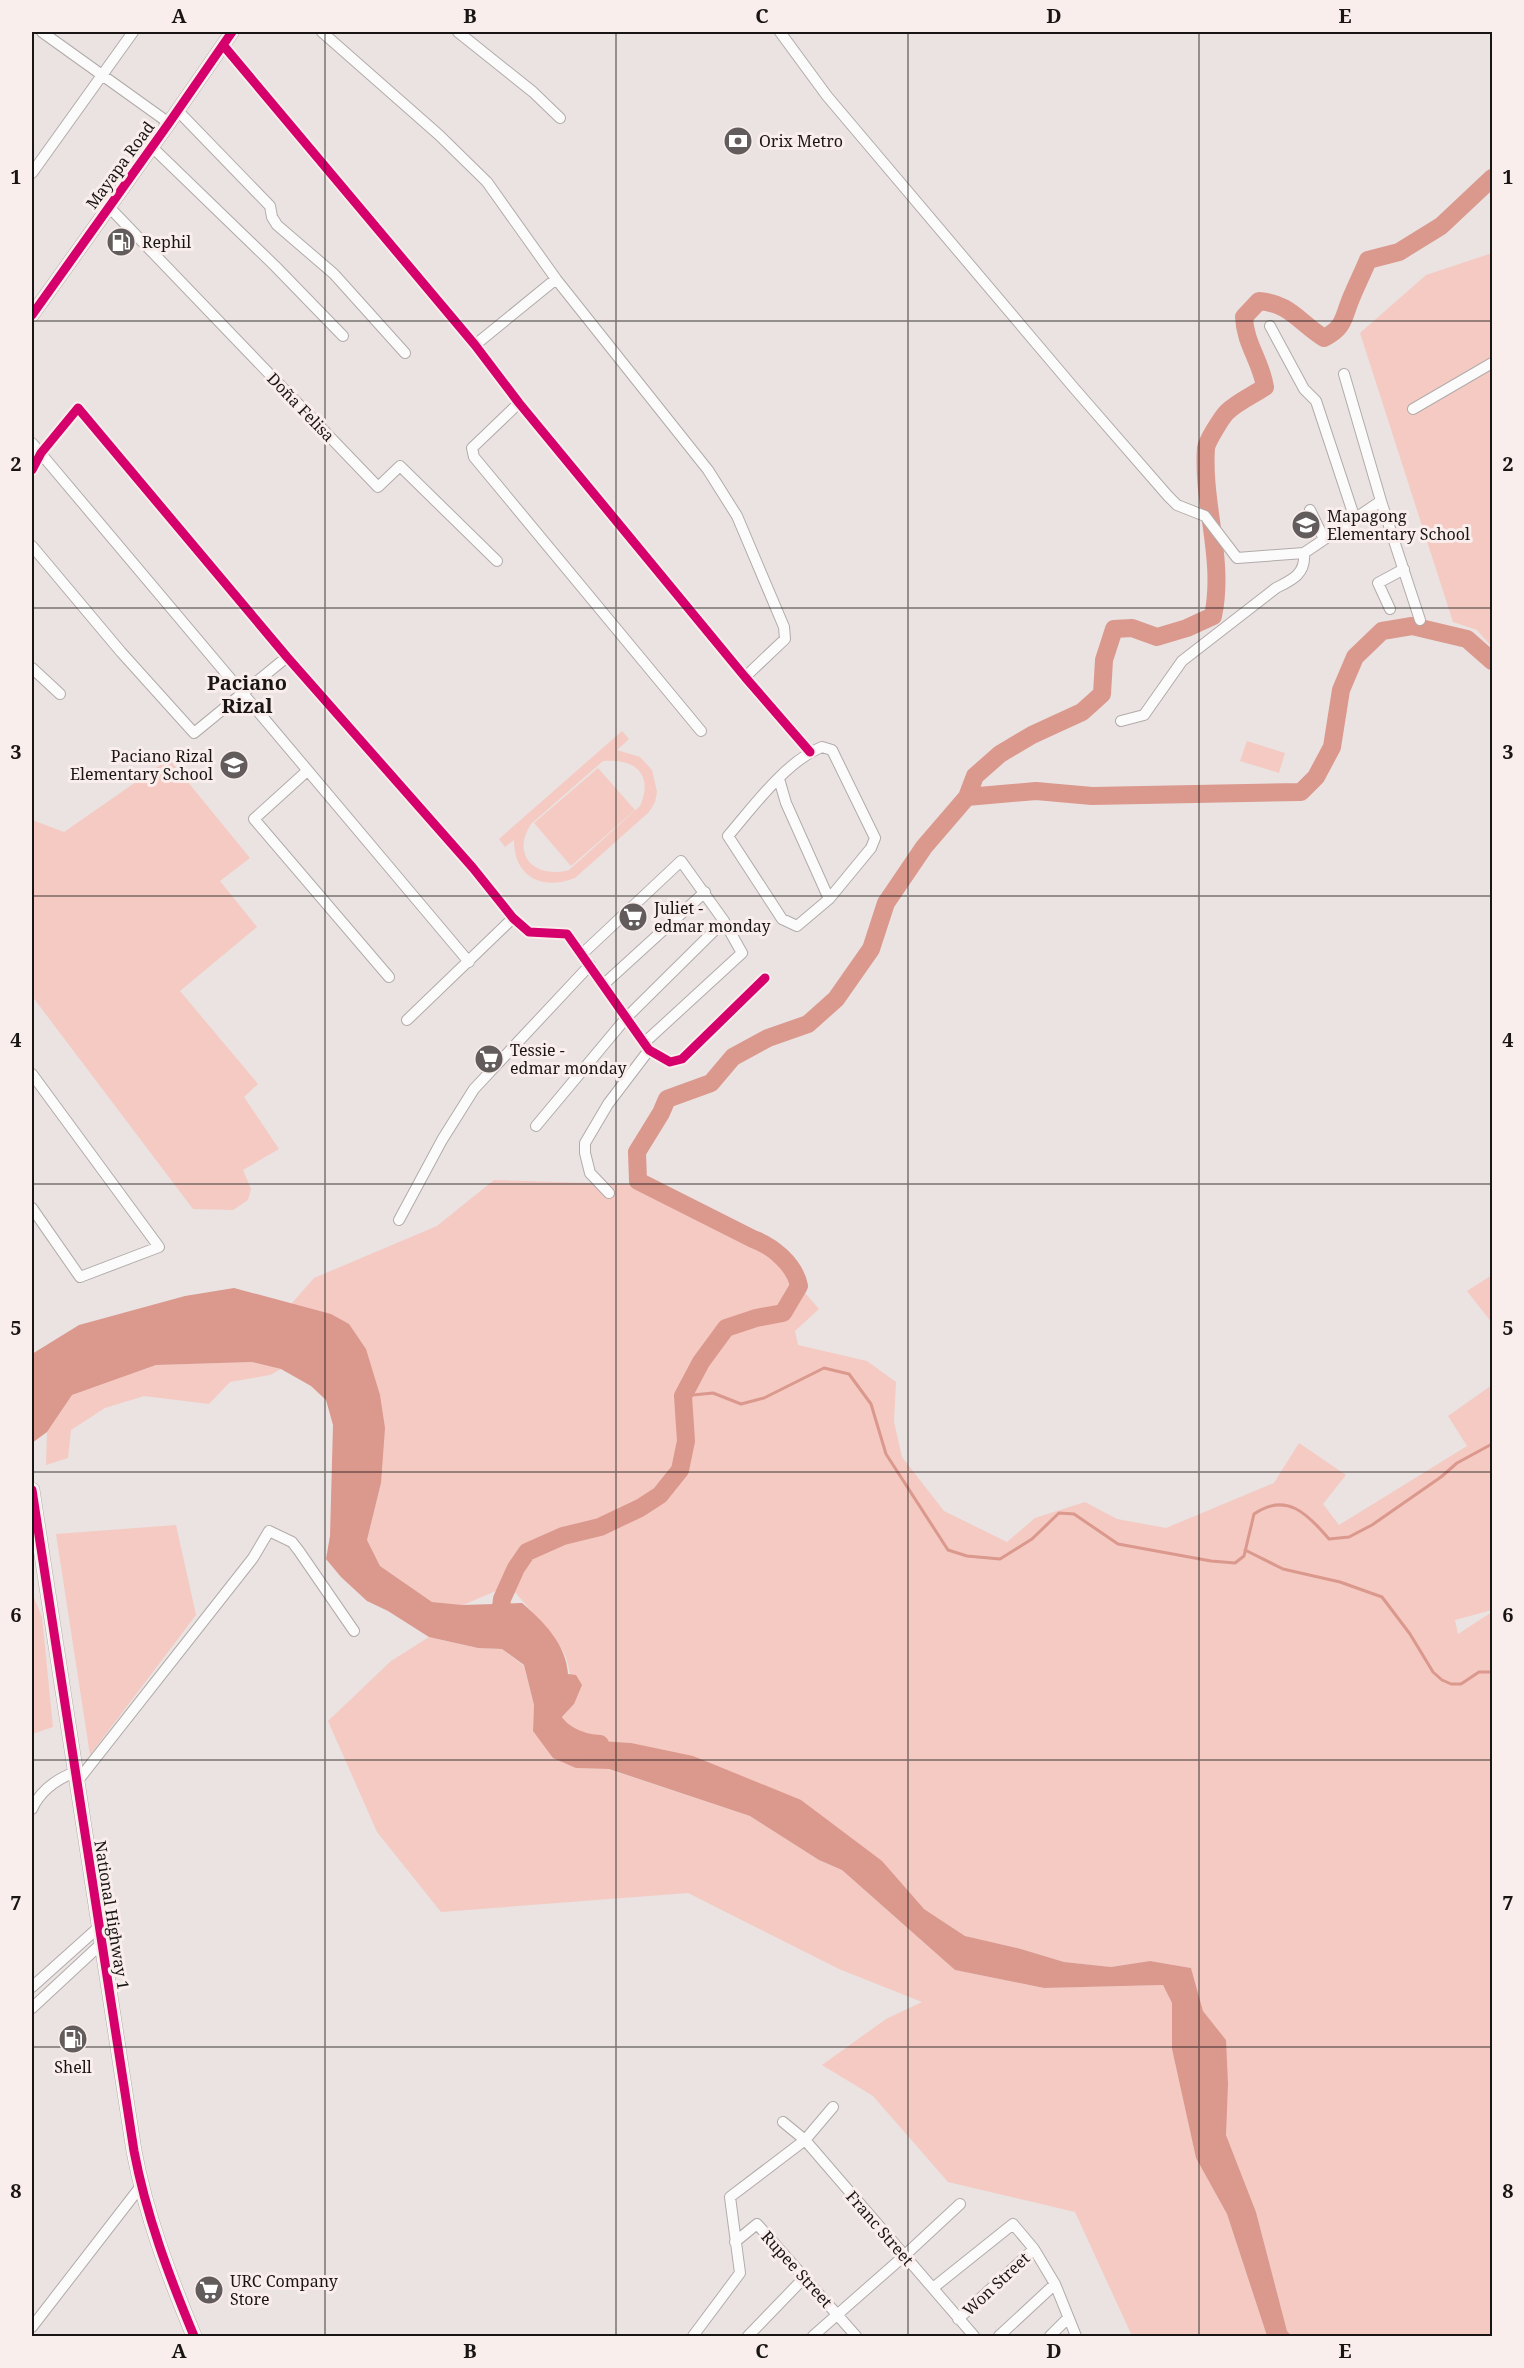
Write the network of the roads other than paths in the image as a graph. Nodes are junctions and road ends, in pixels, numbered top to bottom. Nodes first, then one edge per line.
1 (42, 32) edge
2 (133, 32) edge
3 (232, 32) edge
4 (322, 32) edge
5 (458, 32) edge
6 (780, 32) edge
7 (223, 45) junction
8 (102, 75) junction
9 (178, 111) junction
10 (560, 118) dead end
11 (169, 123) junction
12 (152, 147) junction
13 (32, 173) edge
14 (109, 207) junction
15 (556, 279) junction
16 (32, 315) edge
17 (1270, 326) dead end
18 (343, 336) dead end
19 (475, 345) junction
20 (405, 353) dead end
21 (1492, 363) edge
22 (1344, 374) dead end
23 (519, 404) junction
24 (1413, 409) dead end
25 (32, 443) edge
26 (40, 453) junction
27 (32, 470) edge
28 (1381, 501) junction
29 (1310, 510) dead end
30 (1355, 519) junction
31 (1324, 539) junction
32 (32, 546) edge
33 (1304, 553) junction
34 (497, 561) dead end
35 (1404, 569) junction
36 (1390, 609) dead end
37 (1420, 620) dead end
38 (287, 657) junction
39 (32, 668) edge
40 (745, 677) junction
41 (242, 693) junction
42 (60, 694) dead end
43 (1121, 721) dead end
44 (701, 731) dead end
45 (810, 752) junction
46 (307, 771) junction
47 (779, 779) junction
48 (705, 892) junction
49 (829, 899) junction
50 (513, 918) junction
51 (724, 921) junction
52 (582, 954) junction
53 (469, 962) junction
54 (590, 966) junction
55 (388, 977) dead end
56 (765, 978) dead end
57 (603, 985) junction
58 (627, 1017) junction
59 (407, 1020) dead end
60 (647, 1046) junction
61 (32, 1074) edge
62 (536, 1126) dead end
63 (609, 1193) dead end
64 (32, 1208) edge
65 (399, 1220) dead end
66 (32, 1490) edge
67 (354, 1631) dead end
68 (76, 1778) junction
69 (32, 1809) edge
70 (99, 1927) junction
71 (101, 1944) junction
72 (32, 1987) edge
73 (32, 2008) edge
74 (833, 2107) dead end
75 (783, 2122) dead end
76 (805, 2140) junction
77 (141, 2186) junction
78 (960, 2204) dead end
79 (735, 2242) junction
80 (1034, 2249) junction
81 (904, 2256) junction
82 (804, 2278) junction
83 (1054, 2284) junction
84 (933, 2288) junction
85 (838, 2315) junction
86 (958, 2319) junction
87 (1067, 2319) junction
88 (32, 2327) edge
89 (194, 2337) edge
90 (693, 2337) edge
91 (748, 2337) edge
92 (813, 2337) edge
93 (856, 2337) edge
94 (974, 2337) edge
95 (999, 2337) edge
96 (1050, 2337) edge
97 (1076, 2337) edge

1 - 8 street
2 - 8 street
3 - 7 main road, Mayapa Road
4 - 15 street
5 - 10 street
6 - 33 street
7 - 9 main road, Mayapa Road
7 - 19 street
8 - 11 street
8 - 13 street
9 - 11 main road, Mayapa Road
9 - 20 street
11 - 12 main road, Mayapa Road
12 - 14 main road, Mayapa Road
12 - 18 street
14 - 16 main road, Mayapa Road
14 - 34 street, Doña Felisa
15 - 19 street
15 - 40 street
17 - 30 street
19 - 23 street
21 - 24 street
22 - 28 street
23 - 40 street
23 - 44 street
25 - 26 street
26 - 27 street
26 - 38 street
26 - 41 street
28 - 30 street
28 - 35 street
29 - 31 street
30 - 31 street
31 - 33 street
32 - 41 street
33 - 43 street
35 - 36 street
35 - 37 street
38 - 41 street
38 - 50 street
39 - 42 street
40 - 45 street
41 - 46 street
45 - 47 street
45 - 49 street
46 - 53 street
46 - 55 street
47 - 49 street
47 - 49 street
48 - 51 street
48 - 52 street
48 - 57 street
50 - 52 street
50 - 53 street
51 - 58 street
51 - 60 street
52 - 54 street
53 - 59 street
54 - 57 street
54 - 65 street
56 - 60 street
57 - 58 street
58 - 60 street
58 - 62 street
60 - 63 street
61 - 64 street
66 - 68 highway, National Highway 1
67 - 68 street
68 - 69 street
68 - 70 highway, National Highway 1
70 - 71 highway, National Highway 1
70 - 72 street
71 - 73 street
71 - 77 highway, National Highway 1
74 - 76 street
75 - 76 street, Franc Street
76 - 79 street
76 - 81 street, Franc Street
77 - 88 street
77 - 89 highway, National Highway 1
78 - 81 street
79 - 82 street, Rupee Street
79 - 90 street
80 - 83 street
80 - 84 street
80 - 86 street, Won Street
81 - 84 street, Franc Street
81 - 85 street
82 - 85 street, Rupee Street
82 - 91 street
83 - 87 street
83 - 95 street
84 - 86 street, Franc Street
85 - 92 street
85 - 93 street, Rupee Street
86 - 94 street, Franc Street
87 - 96 street
87 - 97 street

